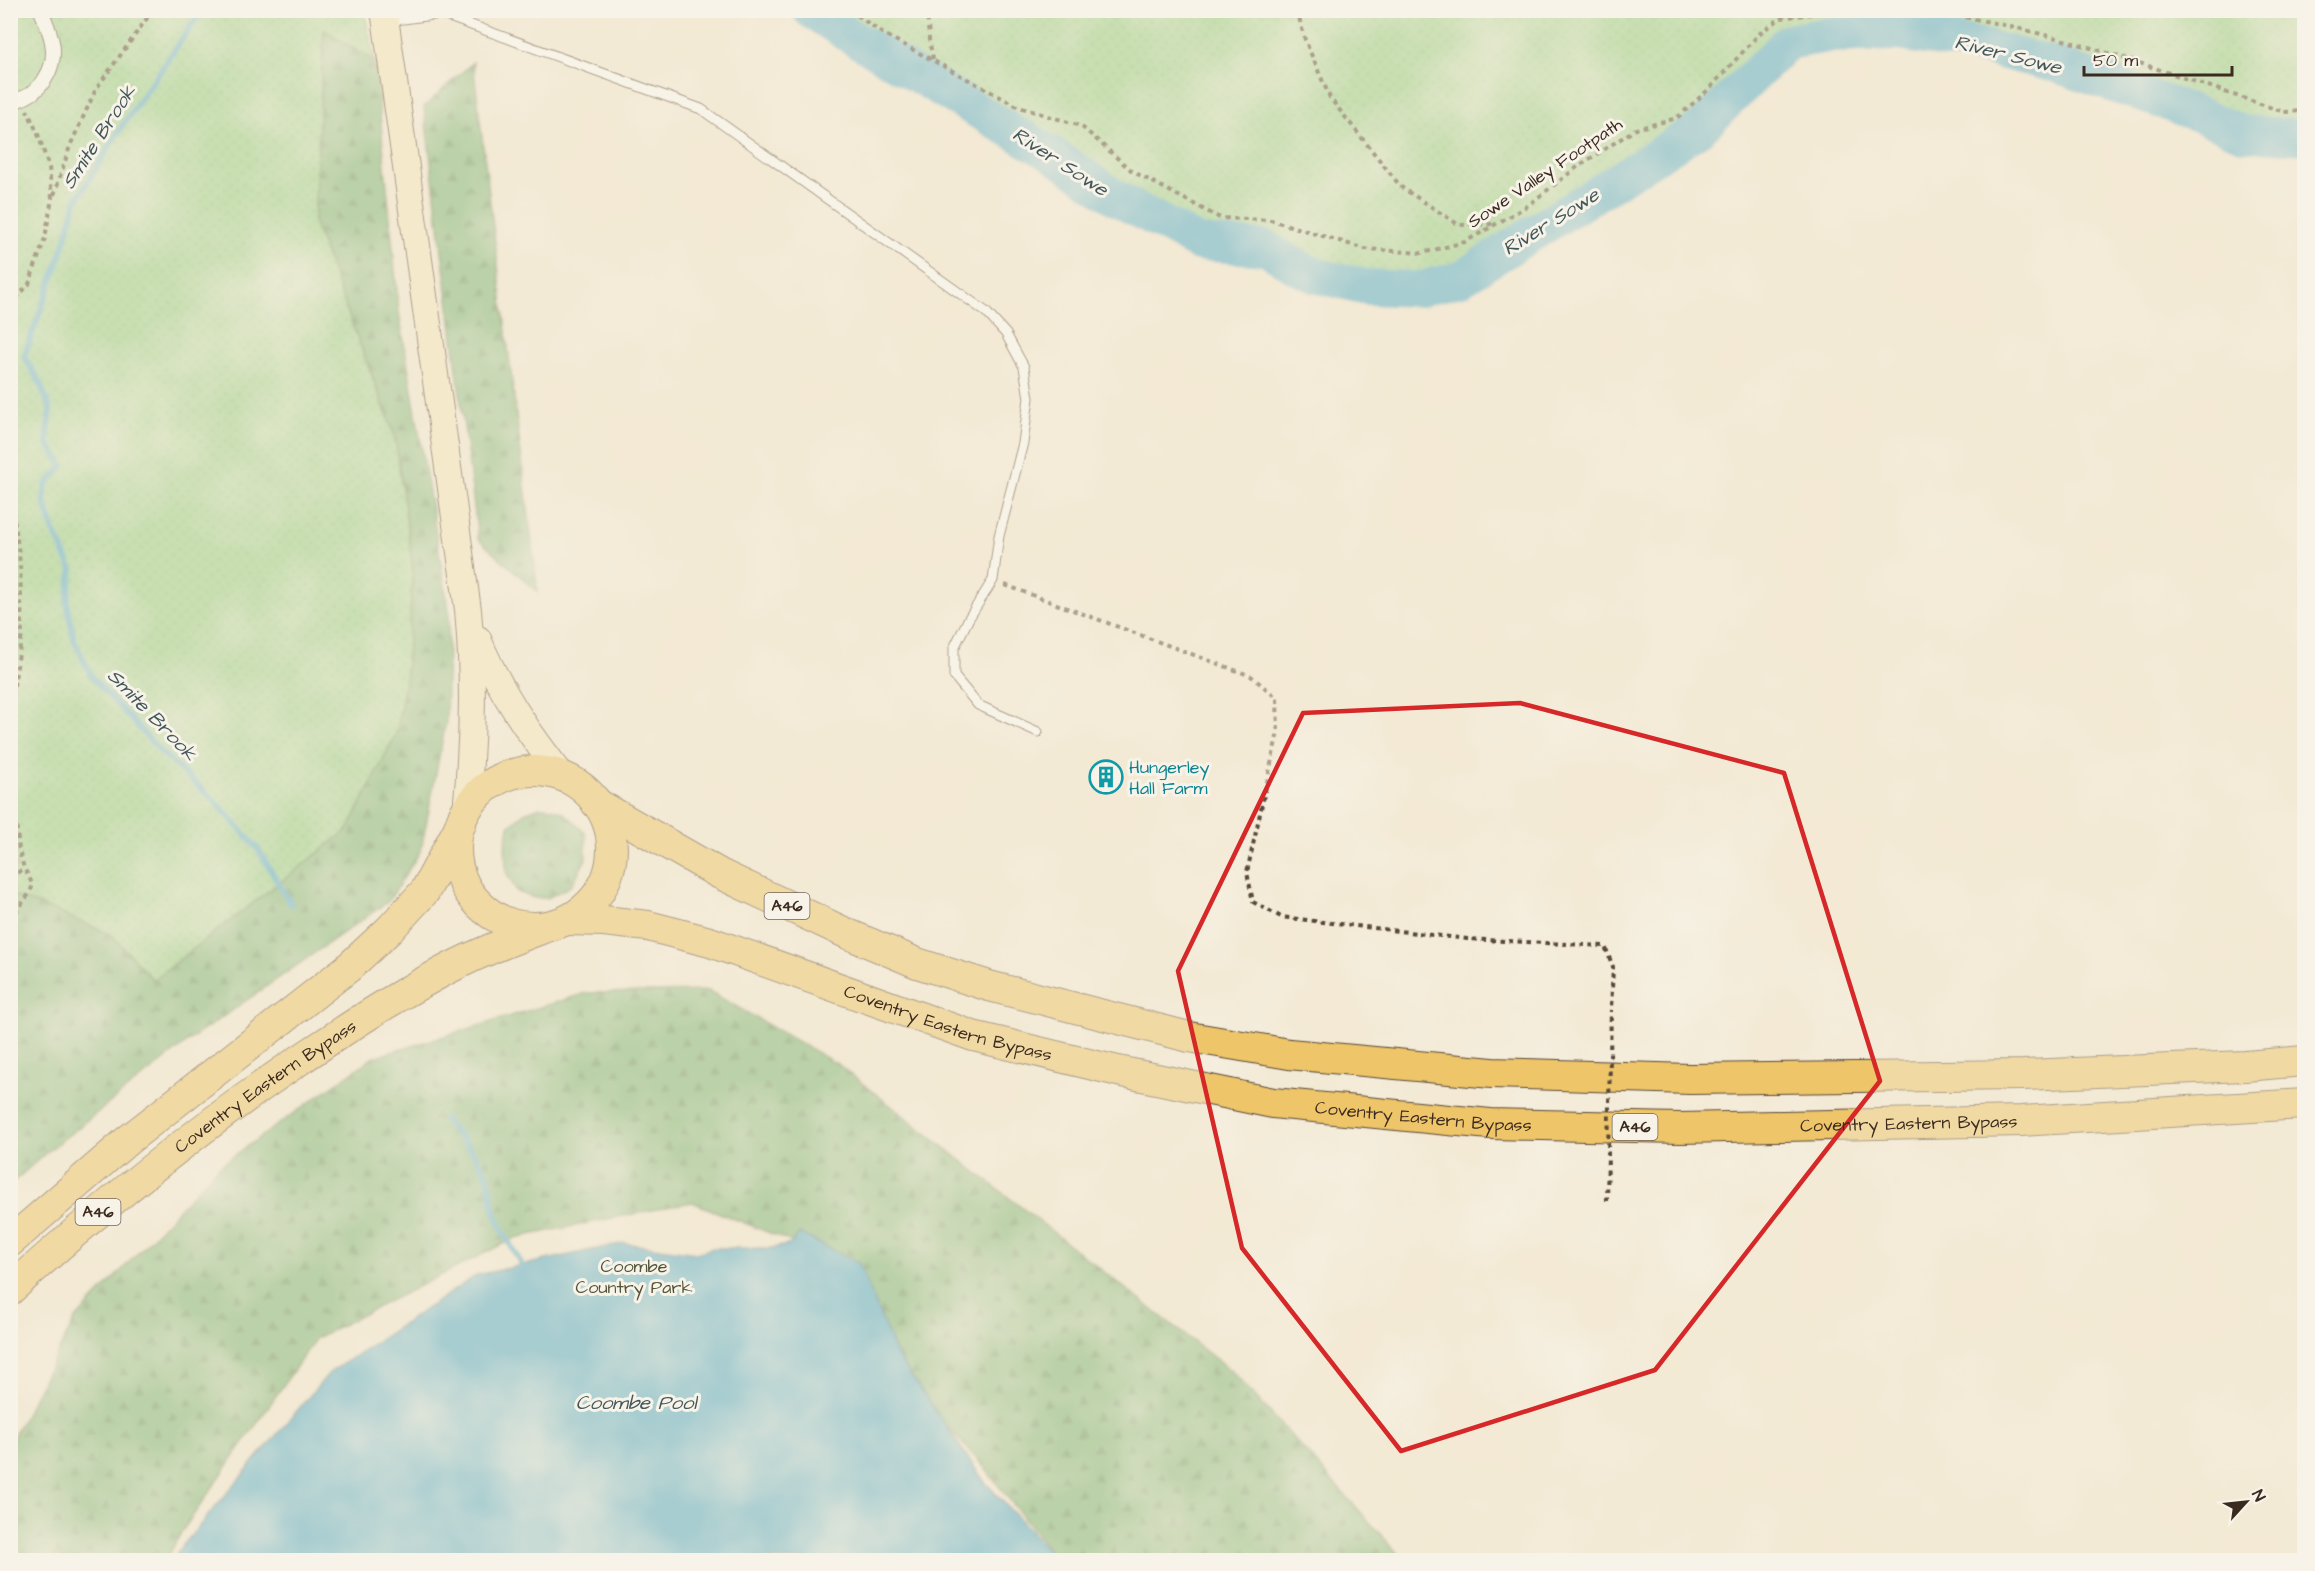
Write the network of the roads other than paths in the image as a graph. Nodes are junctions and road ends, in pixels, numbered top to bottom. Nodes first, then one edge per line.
1 (40, 10) edge
2 (385, 16) edge
3 (15, 101) edge
4 (468, 610) junction
5 (1038, 732) dead end
6 (564, 778) junction
7 (596, 803) junction
8 (463, 818) junction
9 (558, 923) junction
10 (2304, 1061) edge
11 (2304, 1104) edge
12 (10, 1242) edge
13 (10, 1290) edge

1 - 3 street
2 - 4 main road
2 - 5 lane
4 - 6 main road
4 - 8 main road
6 - 7 highway
6 - 8 highway
7 - 9 highway
7 - 10 highway, A46
8 - 9 highway
8 - 12 highway, Coventry Eastern Bypass / A46
9 - 11 highway, Coventry Eastern Bypass / A46
9 - 13 highway, Coventry Eastern Bypass / A46

